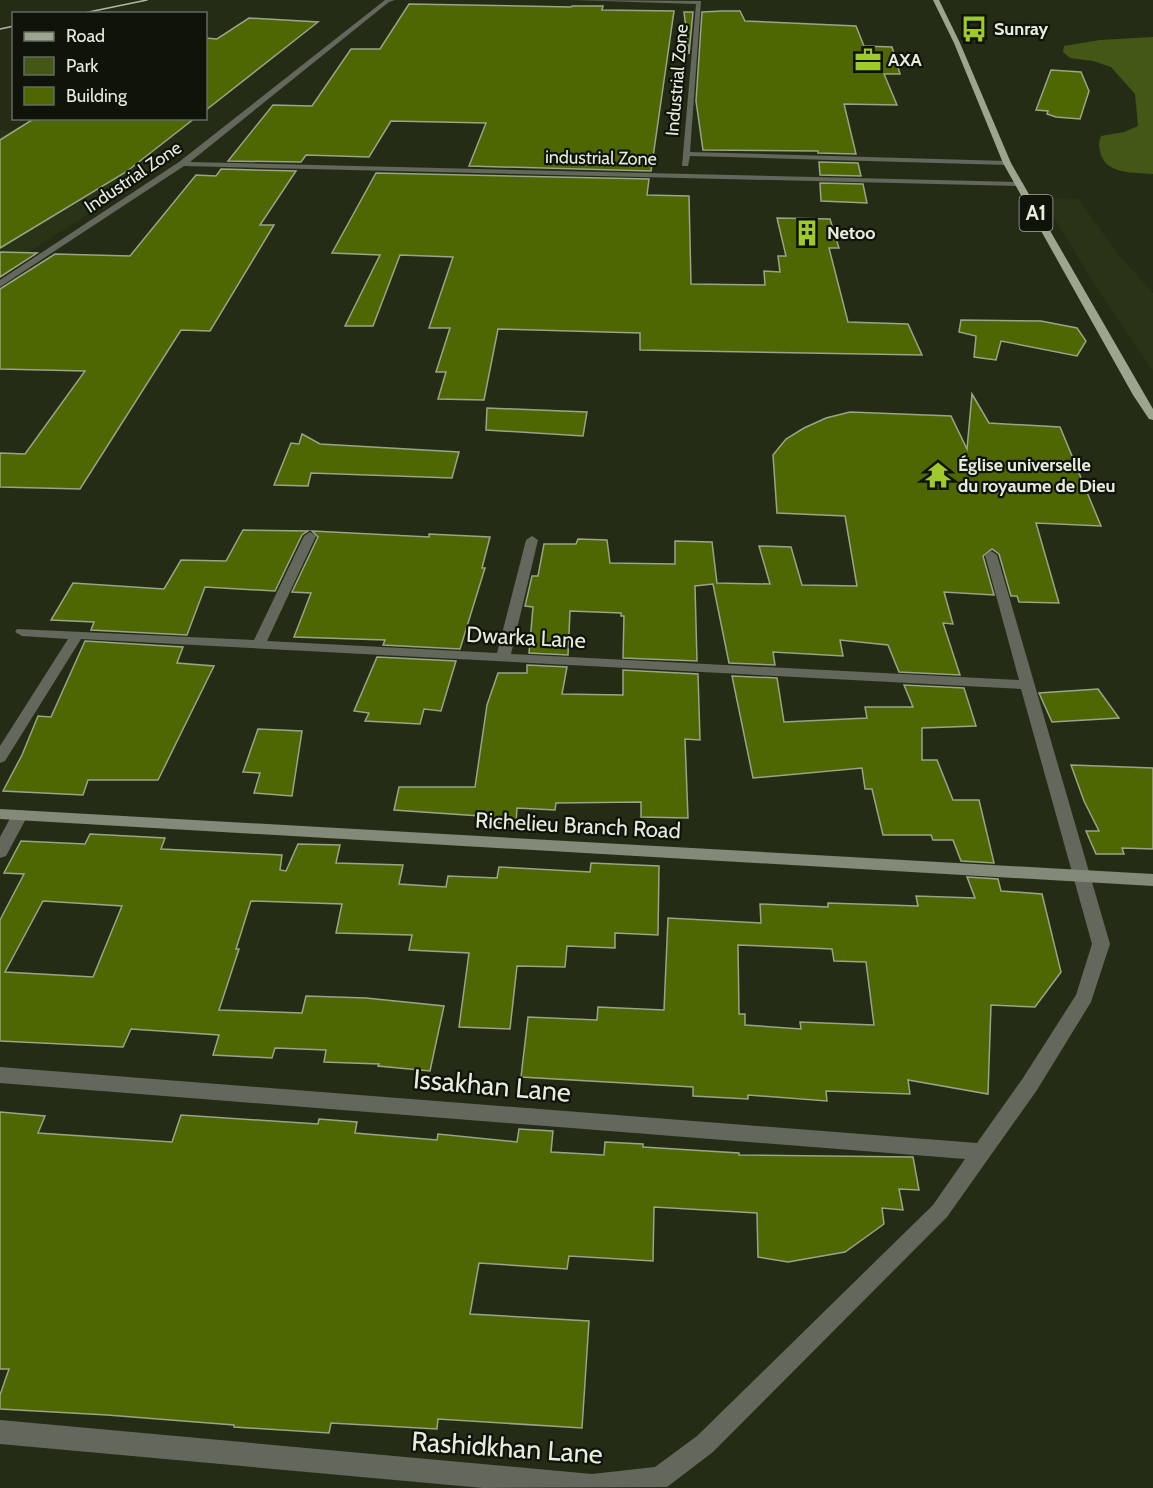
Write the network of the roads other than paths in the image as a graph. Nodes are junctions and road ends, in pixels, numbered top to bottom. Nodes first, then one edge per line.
1 (392, 0) edge
2 (575, 0) edge
3 (936, 0) edge
4 (686, 154) junction
5 (1007, 163) junction
6 (182, 164) junction
7 (684, 176) junction
8 (1020, 184) junction
9 (0, 284) edge
10 (1153, 417) edge
11 (310, 536) dead end
12 (532, 540) dead end
13 (991, 555) dead end
14 (22, 632) dead end
15 (77, 635) junction
16 (259, 644) junction
17 (503, 657) junction
18 (1027, 686) junction
19 (0, 758) edge
20 (0, 814) edge
21 (20, 815) junction
22 (0, 852) edge
23 (1080, 876) junction
24 (1153, 880) edge
25 (0, 1075) edge
26 (980, 1152) junction
27 (0, 1432) edge

1 - 6 street, Industrial Zone
2 - 4 street, Industrial Zone
3 - 5 main road, A1
4 - 5 street
4 - 7 street, Industrial Zone
5 - 8 main road, A1
6 - 7 street, industrial Zone
6 - 9 street, Industrial Zone
7 - 8 street, industrial Zone
8 - 10 main road, A1
11 - 16 street
12 - 17 street
13 - 18 street, Rashidkhan Lane
14 - 15 street, Dwarka Lane
15 - 16 street, Dwarka Lane
15 - 19 street
16 - 17 street, Dwarka Lane
17 - 18 street, Dwarka Lane
18 - 23 street, Rashidkhan Lane
20 - 21 main road, Richelieu Branch Road
21 - 22 street
21 - 23 main road, Richelieu Branch Road
23 - 24 main road, Richelieu Branch Road
23 - 26 street, Rashidkhan Lane
25 - 26 street, Issakhan Lane
26 - 27 street, Rashidkhan Lane

